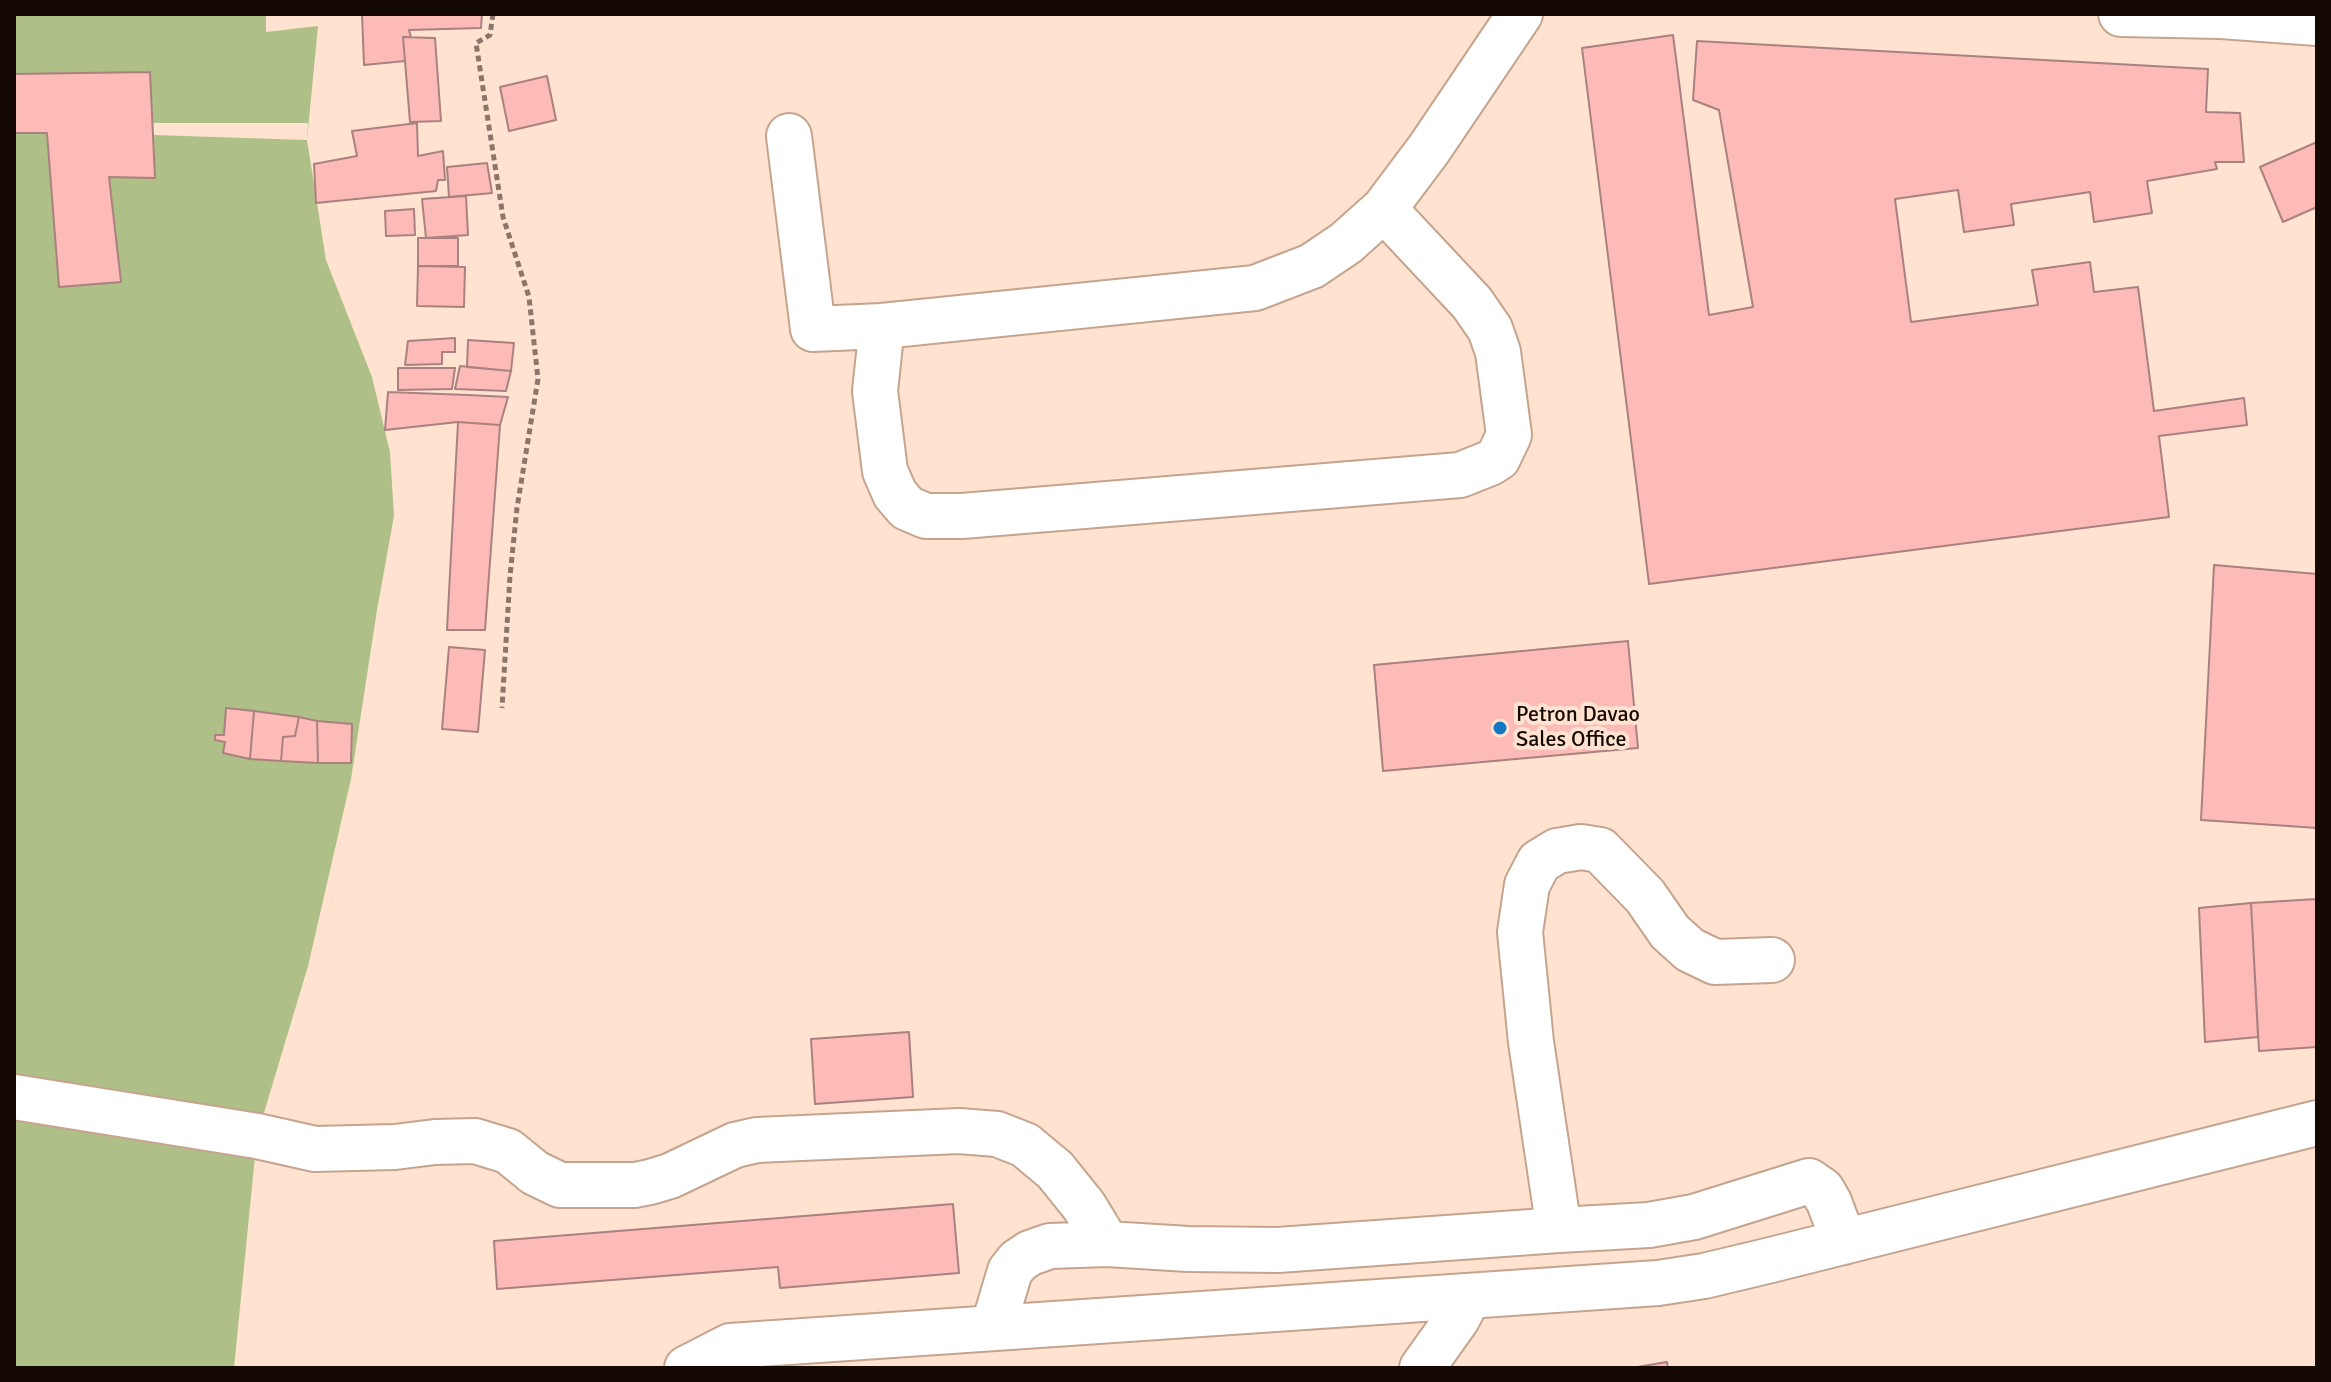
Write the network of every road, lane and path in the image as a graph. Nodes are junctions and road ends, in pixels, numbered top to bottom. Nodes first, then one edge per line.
1 (493, 14) edge
2 (1520, 14) edge
3 (2121, 14) edge
4 (2221, 15) edge
5 (2317, 23) edge
6 (789, 136) dead end
7 (1384, 209) junction
8 (882, 326) junction
9 (502, 708) dead end
10 (1772, 960) dead end
11 (14, 1097) edge
12 (2317, 1123) edge
13 (1559, 1230) junction
14 (1844, 1242) junction
15 (1107, 1244) junction
16 (1469, 1296) junction
17 (993, 1328) junction
18 (861, 1352) edge
19 (687, 1368) edge
20 (1422, 1368) edge

1 - 9 path
2 - 7 street
3 - 4 street
4 - 5 street
6 - 8 street
7 - 8 street
7 - 8 street
10 - 13 street
11 - 15 street
12 - 14 street
13 - 14 street
13 - 15 street
14 - 16 street
15 - 17 street
16 - 17 street
16 - 20 street
17 - 18 street
18 - 19 street

